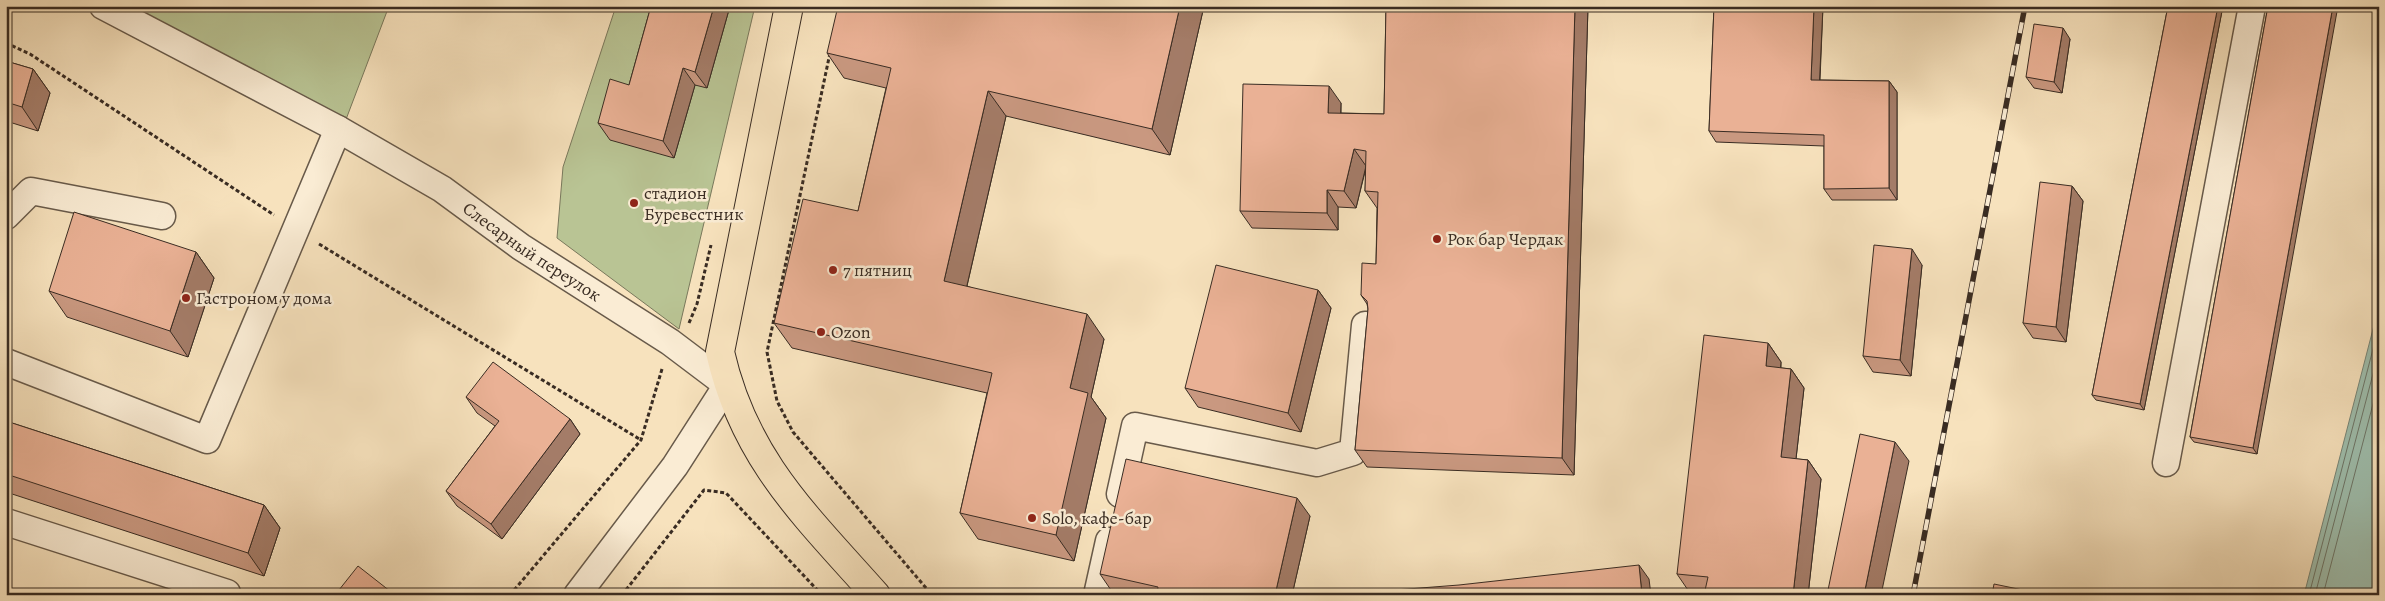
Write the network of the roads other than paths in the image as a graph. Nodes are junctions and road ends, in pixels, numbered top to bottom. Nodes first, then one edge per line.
1 (103, 6) edge
2 (789, 6) edge
3 (2252, 6) edge
4 (338, 129) junction
5 (6, 216) edge
6 (162, 216) dead end
7 (1365, 325) edge
8 (6, 362) edge
9 (727, 385) junction
10 (2166, 463) dead end
11 (6, 522) edge
12 (227, 593) dead end
13 (577, 595) edge
14 (876, 595) edge
15 (1097, 595) edge

1 - 4 street, Слесарный переулок
2 - 9 main road
3 - 10 street
4 - 8 street
4 - 9 street, Слесарный переулок
5 - 6 street
7 - 15 street
9 - 13 street
9 - 14 main road, Слесарный переулок
11 - 12 street

